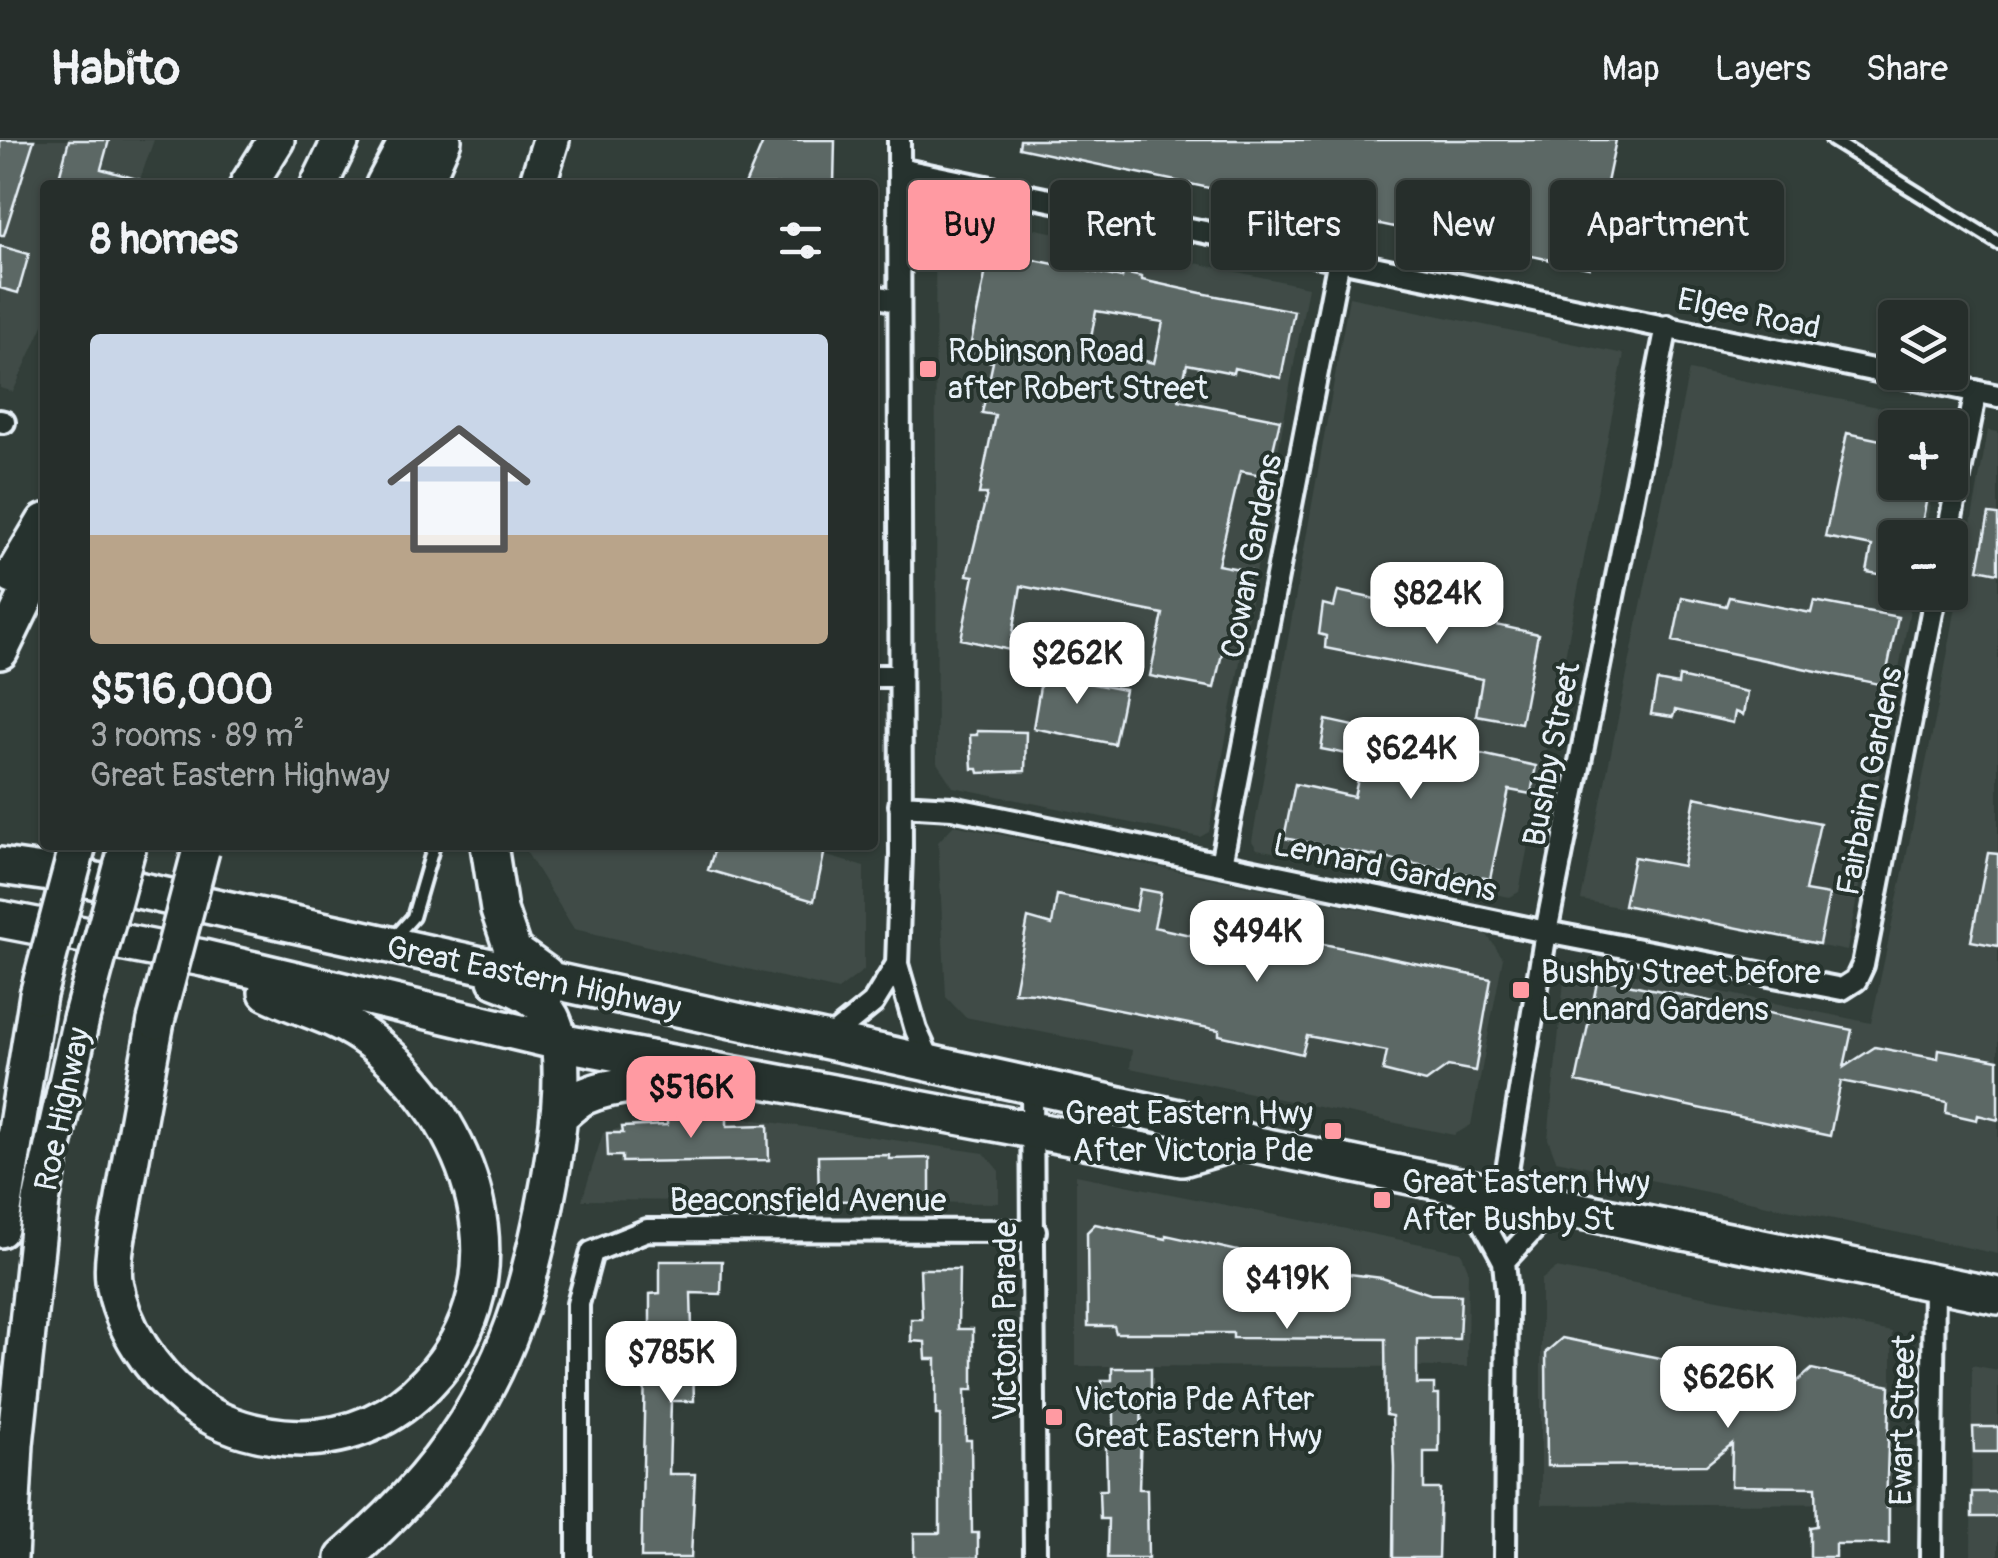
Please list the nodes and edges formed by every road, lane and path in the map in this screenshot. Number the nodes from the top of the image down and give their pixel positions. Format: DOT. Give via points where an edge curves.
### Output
graph roads {
  1 [pos="276,140"];
  2 [pos="341,140"];
  3 [pos="408,140"];
  4 [pos="443,140"];
  5 [pos="551,140"];
  6 [pos="899,140"];
  7 [pos="1832,140"];
  8 [pos="899,169"];
  9 [pos="251,180"];
  10 [pos="321,180"];
  11 [pos="387,180"];
  12 [pos="426,180"];
  13 [pos="539,180"];
  14 [pos="1211,233"];
  15 [pos="1998,243"];
  16 [pos="1376,267"];
  17 [pos="1337,270"];
  18 [pos="878,297"];
  19 [pos="899,302"];
  20 [pos="1666,326"];
  21 [pos="1976,391"];
  22 [pos="1998,396"];
  23 [pos="1951,520"];
  24 [pos="40,530"];
  25 [pos="40,568"];
  26 [pos="0,598"];
  27 [pos="1932,610"];
  28 [pos="0,652"];
  29 [pos="878,676"];
  30 [pos="898,676"];
  31 [pos="900,805"];
  32 [pos="77,850"];
  33 [pos="127,850"];
  34 [pos="201,850"];
  35 [pos="433,850"];
  36 [pos="490,850"];
  37 [pos="1221,864"];
  38 [pos="0,866"];
  39 [pos="0,920"];
  40 [pos="1546,932"];
  41 [pos="378,945"];
  42 [pos="204,958"];
  43 [pos="470,964"];
  44 [pos="897,964"];
  45 [pos="554,980"];
  46 [pos="1856,980"];
  47 [pos="828,1040"];
  48 [pos="559,1042"];
  49 [pos="931,1063"];
  50 [pos="1032,1085"];
  51 [pos="822,1092"];
  52 [pos="560,1116"];
  53 [pos="1031,1129"];
  54 [pos="1240,1141"];
  55 [pos="1453,1185"];
  56 [pos="1503,1195"];
  57 [pos="1573,1209"];
  58 [pos="0,1229"];
  59 [pos="1035,1231"];
  60 [pos="1504,1261"];
  61 [pos="1934,1283"];
  62 [pos="1998,1296"];
  63 [pos="10,1558"];
  64 [pos="344,1558"];
  65 [pos="578,1558"];
  66 [pos="1035,1558"];
  67 [pos="1505,1558"];
  68 [pos="1931,1558"];
  1 -- 9 [label="highway"];
  2 -- 10 [label="highway"];
  3 -- 11 [label="highway"];
  4 -- 12 [label="highway"];
  5 -- 13 [label="highway"];
  6 -- 8 [label="street"];
  7 -- 15 [label="lane"];
  8 -- 14 [label="street, Elgee Road"];
  8 -- 19 [label="street"];
  16 -- 20 [label="street, Elgee Road"];
  17 -- 37 [label="street, Cowan Gardens"];
  18 -- 19 [label="street"];
  19 -- 30 [label="street"];
  20 -- 21 [label="street, Elgee Road"];
  20 -- 40 [label="street, Bushby Street"];
  21 -- 22 [label="street, Elgee Road"];
  21 -- 23 [label="street"];
  24 -- 26 [label="highway"];
  25 -- 28 [label="highway"];
  27 -- 46 [label="street, Fairbairn Gardens"];
  29 -- 30 [label="street"];
  30 -- 31 [label="street"];
  31 -- 37 [label="street, Lennard Gardens" via="952,808"];
  31 -- 44 [label="street"];
  32 -- 58 [label="highway, Roe Highway, bridge" via="38,995"];
  33 -- 63 [label="highway, Roe Highway, bridge" via="41,1202"];
  34 -- 42 [label="highway, bridge" via="156,1020 122,1206 114,1276 119,1306 168,1385 194,1406 282,1438 360,1428 402,1407 450,1357 481,1262 474,1192 430,1098 367,1038"];
  35 -- 41 [label="lane" via="414,917 402,933"];
  36 -- 45 [label="highway" via="499,910 514,951"];
  37 -- 40 [label="street, Lennard Gardens"];
  38 -- 41 [label="highway, Great Eastern Highway" via="78,877"];
  39 -- 42 [label="highway, Great Eastern Highway"];
  40 -- 46 [label="street, Lennard Gardens" via="1826,988 1842,989"];
  40 -- 56 [label="street, Bushby Street"];
  41 -- 43 [label="highway, Great Eastern Highway"];
  42 -- 48 [label="highway, Great Eastern Highway"];
  43 -- 45 [label="highway, Great Eastern Highway"];
  43 -- 48 [label="highway" via="533,998 550,1015"];
  44 -- 47 [label="street" via="874,1003"];
  44 -- 49 [label="street"];
  45 -- 47 [label="highway, Great Eastern Highway"];
  47 -- 49 [label="highway, Great Eastern Highway"];
  48 -- 51 [label="highway, Great Eastern Highway"];
  48 -- 52 [label="highway"];
  49 -- 50 [label="highway, Great Eastern Highway"];
  50 -- 53 [label="street, Victoria Parade"];
  50 -- 54 [label="highway, Great Eastern Highway" via="1198,1122"];
  51 -- 52 [label="highway" via="656,1084 583,1097"];
  51 -- 53 [label="highway, Great Eastern Highway"];
  52 -- 64 [label="highway" via="528,1279 505,1349 442,1460"];
  53 -- 54 [label="highway, Great Eastern Highway" via="1182,1158"];
  53 -- 59 [label="street, Victoria Parade"];
  54 -- 55 [label="highway, Great Eastern Highway"];
  55 -- 56 [label="highway, Great Eastern Highway"];
  55 -- 60 [label="street"];
  56 -- 57 [label="highway, Great Eastern Highway"];
  57 -- 60 [label="street" via="1543,1219"];
  57 -- 61 [label="highway, Great Eastern Highway"];
  59 -- 65 [label="street, Beaconsfield Avenue" via="647,1230 592,1252 578,1304"];
  59 -- 66 [label="street, Victoria Parade"];
  60 -- 67 [label="street"];
  61 -- 62 [label="highway, Great Eastern Highway"];
  61 -- 68 [label="street, Ewart Street"];
}
